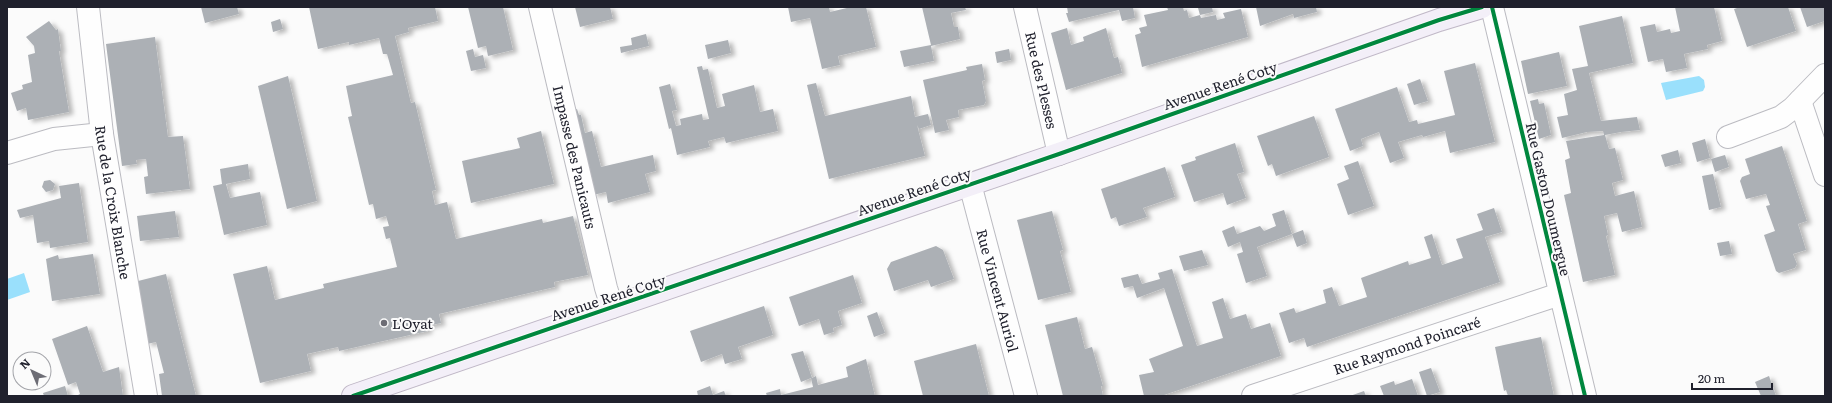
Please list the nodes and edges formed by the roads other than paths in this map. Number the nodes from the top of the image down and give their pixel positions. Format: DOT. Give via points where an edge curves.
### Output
graph roads {
  1 [pos="88,7"];
  2 [pos="540,7"];
  3 [pos="1025,7"];
  4 [pos="1482,7"];
  5 [pos="1492,7"];
  6 [pos="1437,14"];
  7 [pos="1825,76"];
  8 [pos="1800,101"];
  9 [pos="102,134"];
  10 [pos="1728,137"];
  11 [pos="7,153"];
  12 [pos="1059,154"];
  13 [pos="1825,175"];
  14 [pos="970,184"];
  15 [pos="1560,294"];
  16 [pos="612,306"];
  17 [pos="146,396"];
  18 [pos="353,396"];
  19 [pos="1026,396"];
  20 [pos="1253,396"];
  21 [pos="1584,396"];
  1 -- 9 [label="street, Rue de la Croix Blanche"];
  2 -- 16 [label="street, Impasse des Panicauts"];
  3 -- 12 [label="street, Rue des Plesses"];
  4 -- 6 [label="main road, Avenue René Coty"];
  5 -- 15 [label="street, Rue Gaston Doumergue"];
  6 -- 12 [label="main road, Avenue René Coty"];
  7 -- 8 [label="street"];
  8 -- 10 [label="street" via="1781,117"];
  8 -- 13 [label="street"];
  9 -- 11 [label="street" via="54,139"];
  9 -- 17 [label="street, Rue de la Croix Blanche"];
  12 -- 14 [label="main road, Avenue René Coty"];
  14 -- 16 [label="main road, Avenue René Coty"];
  14 -- 19 [label="street, Rue Vincent Auriol"];
  15 -- 20 [label="street, Rue Raymond Poincaré"];
  15 -- 21 [label="street, Rue Gaston Doumergue"];
  16 -- 18 [label="main road, Avenue René Coty"];
}
